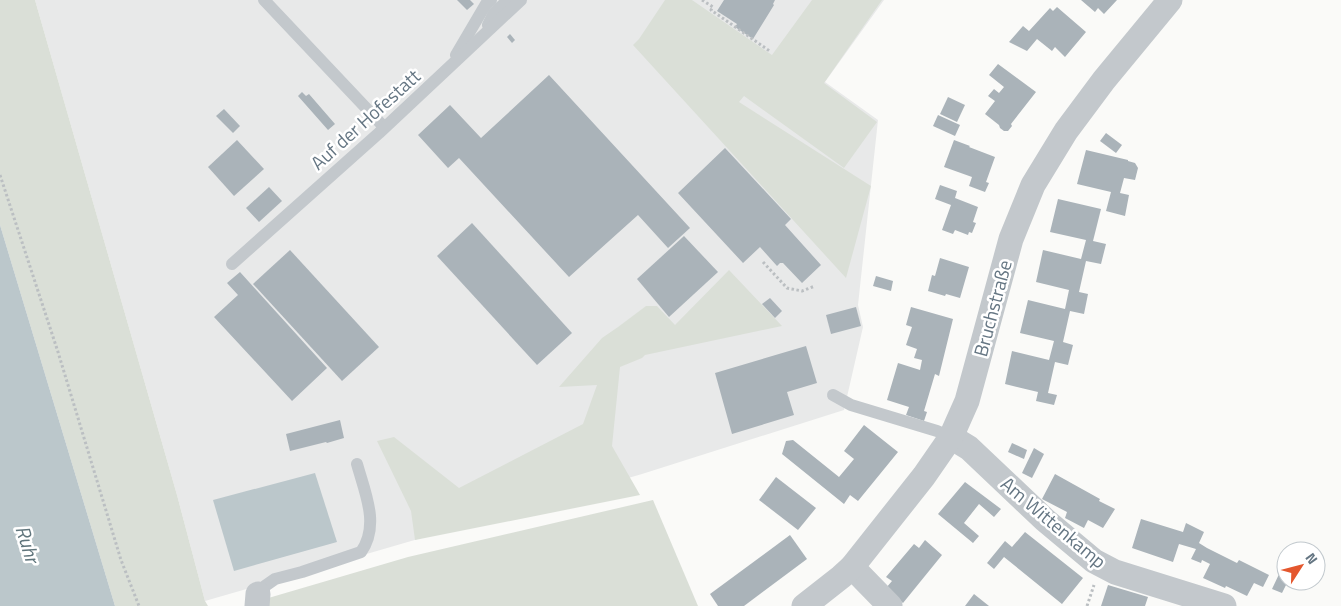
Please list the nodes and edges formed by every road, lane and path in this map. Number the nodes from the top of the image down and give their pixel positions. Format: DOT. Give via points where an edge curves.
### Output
graph roads {
  1 [pos="264,0"];
  2 [pos="508,0"];
  3 [pos="521,0"];
  4 [pos="702,0"];
  5 [pos="1170,0"];
  6 [pos="490,6"];
  7 [pos="481,37"];
  8 [pos="771,52"];
  9 [pos="448,69"];
  10 [pos="384,127"];
  11 [pos="0,175"];
  12 [pos="763,262"];
  13 [pos="232,264"];
  14 [pos="815,286"];
  15 [pos="833,395"];
  16 [pos="951,437"];
  17 [pos="357,464"];
  18 [pos="852,567"];
  19 [pos="257,600"];
  20 [pos="139,606"];
  21 [pos="804,606"];
  22 [pos="890,606"];
  23 [pos="1224,606"];
  1 -- 10 [label="lane"];
  2 -- 6 [label="lane"];
  3 -- 7 [label="lane, Auf der Hofestatt"];
  4 -- 8 [label="path" via="713,7 711,10"];
  5 -- 16 [label="street, Bruchstraße" via="1066,131 1033,185 1011,239 967,400"];
  6 -- 7 [label="lane"];
  6 -- 9 [label="lane"];
  7 -- 9 [label="lane, Auf der Hofestatt"];
  9 -- 10 [label="lane, Auf der Hofestatt"];
  10 -- 13 [label="lane, Auf der Hofestatt"];
  11 -- 20 [label="path" via="121,560"];
  12 -- 14 [label="path" via="788,288 802,291"];
  15 -- 16 [label="lane" via="851,405"];
  16 -- 18 [label="street, Bruchstraße"];
  16 -- 23 [label="street, Am Wittenkamp" via="969,448 1094,561 1115,572"];
  17 -- 19 [label="lane" via="371,513 366,544 361,552 275,579 265,586"];
  18 -- 21 [label="street, Bruchstraße"];
  18 -- 22 [label="street"];
}
